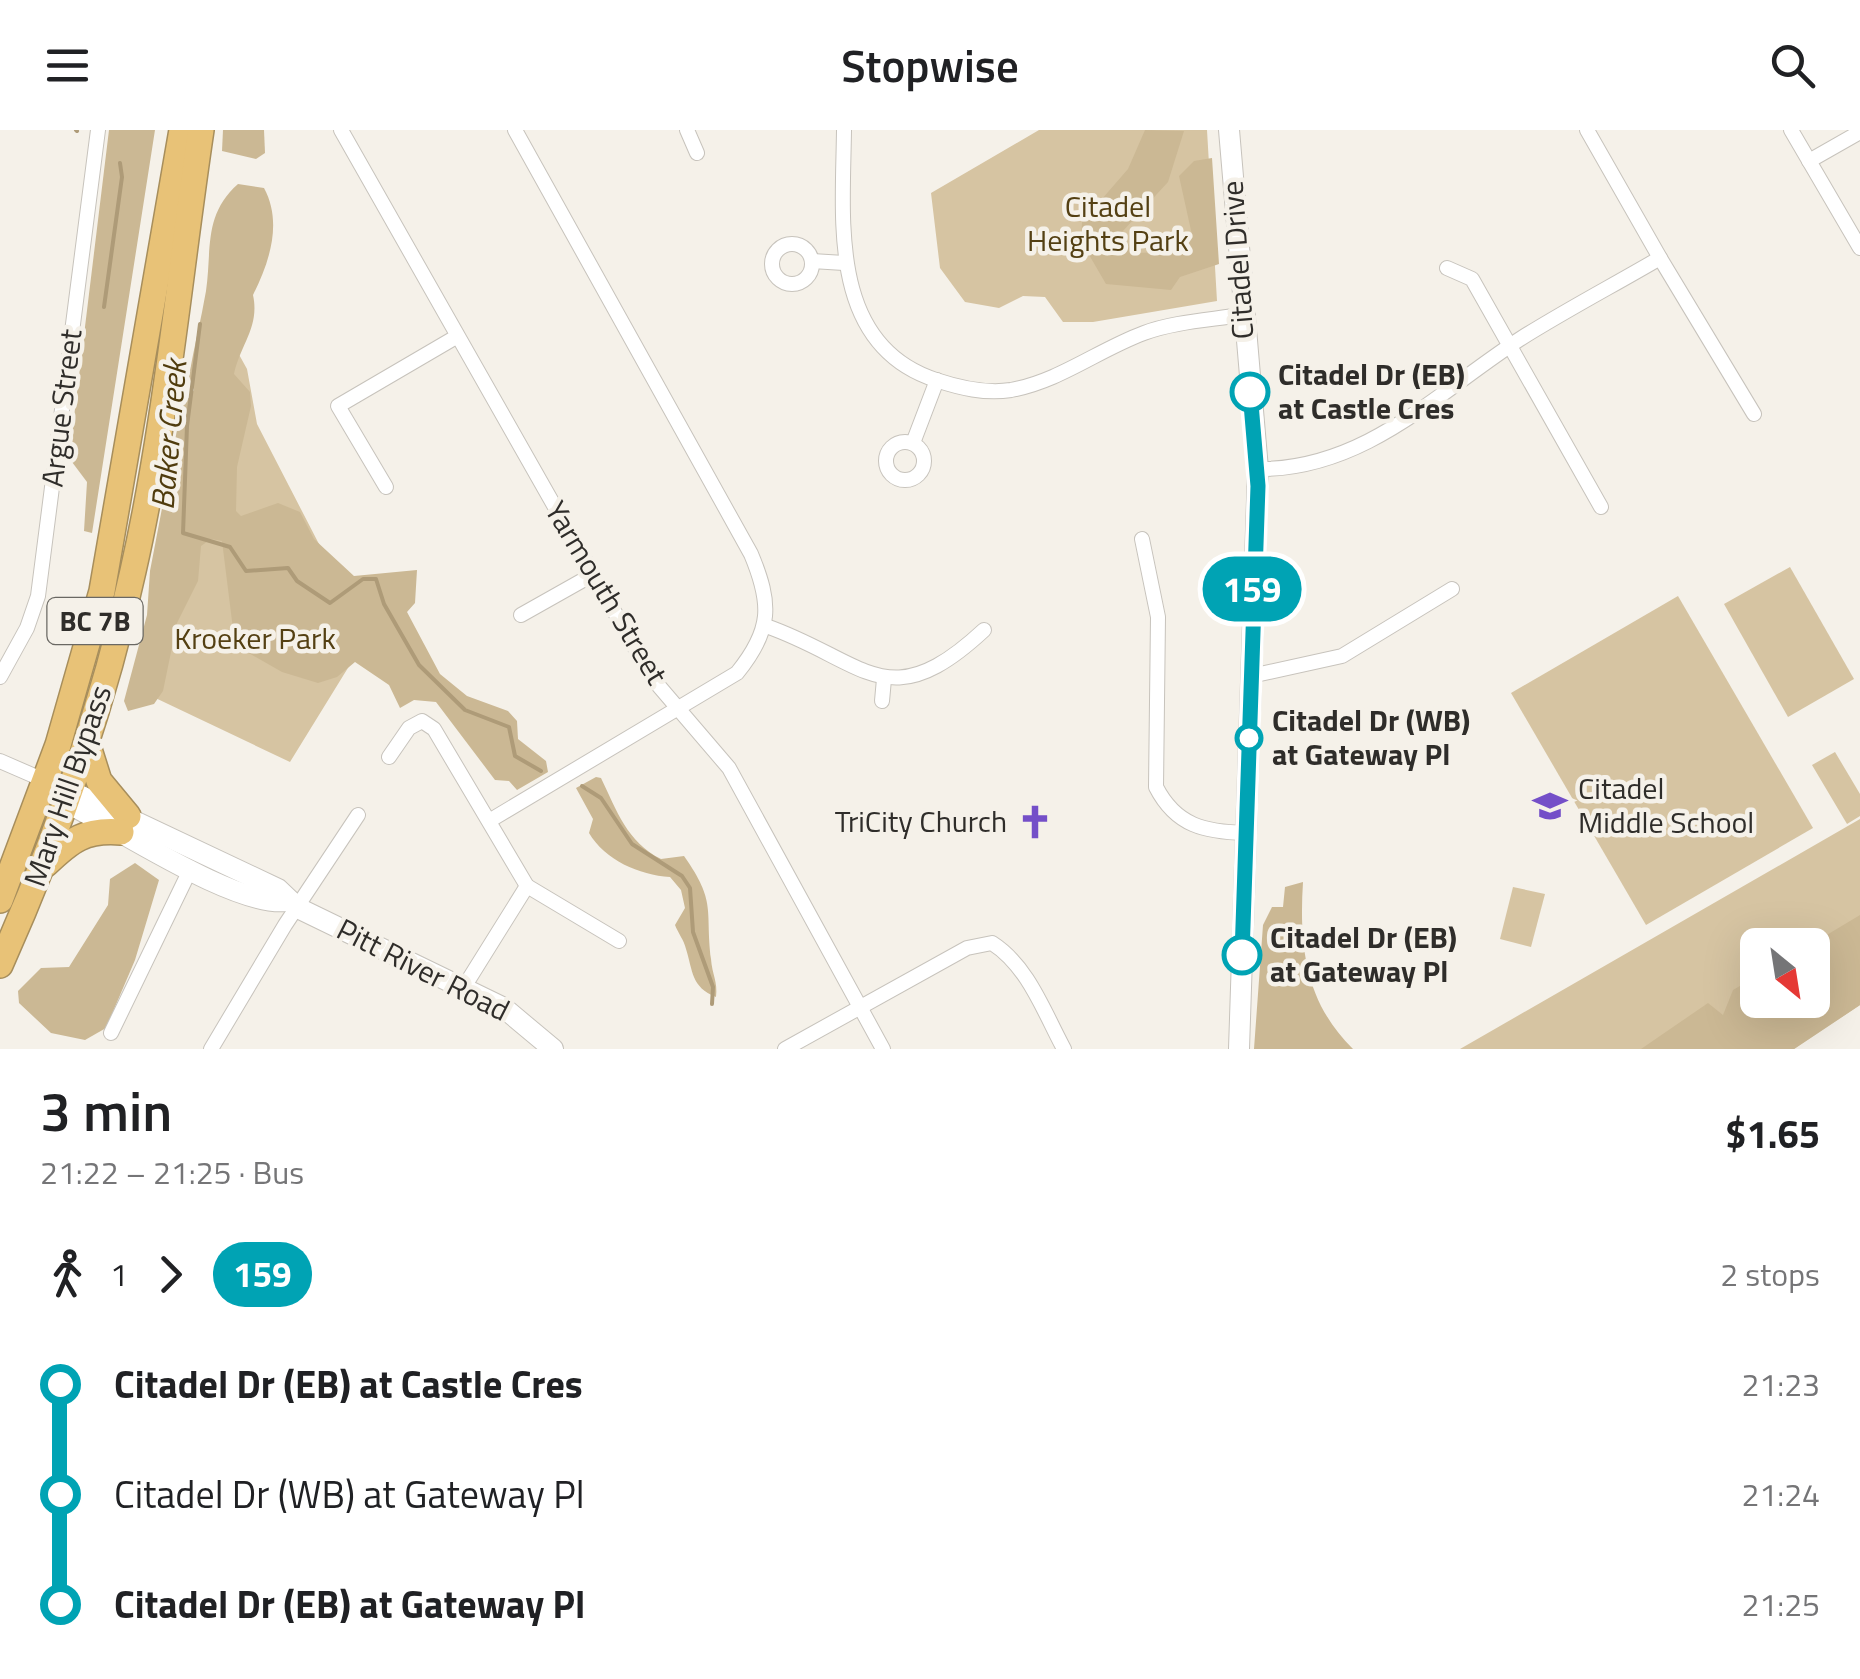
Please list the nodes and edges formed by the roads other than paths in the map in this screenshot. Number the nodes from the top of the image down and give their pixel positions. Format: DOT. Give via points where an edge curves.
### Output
graph roads {
  1 [pos="98,130"];
  2 [pos="182,130"];
  3 [pos="201,130"];
  4 [pos="341,130"];
  5 [pos="515,130"];
  6 [pos="688,130"];
  7 [pos="844,130"];
  8 [pos="1229,130"];
  9 [pos="1588,130"];
  10 [pos="1792,130"];
  11 [pos="1860,132"];
  12 [pos="697,153"];
  13 [pos="1808,161"];
  14 [pos="1860,248"];
  15 [pos="1660,258"];
  16 [pos="812,262"];
  17 [pos="844,263"];
  18 [pos="1448,268"];
  19 [pos="1241,314"];
  20 [pos="456,338"];
  21 [pos="1510,346"];
  22 [pos="937,380"];
  23 [pos="1754,414"];
  24 [pos="913,443"];
  25 [pos="1258,469"];
  26 [pos="386,487"];
  27 [pos="1601,506"];
  28 [pos="1142,539"];
  29 [pos="592,575"];
  30 [pos="1452,588"];
  31 [pos="521,616"];
  32 [pos="766,626"];
  33 [pos="984,630"];
  34 [pos="1251,676"];
  35 [pos="0,677"];
  36 [pos="884,678"];
  37 [pos="882,701"];
  38 [pos="680,706"];
  39 [pos="88,743"];
  40 [pos="389,756"];
  41 [pos="0,761"];
  42 [pos="46,781"];
  43 [pos="69,796"];
  44 [pos="358,815"];
  45 [pos="489,820"];
  46 [pos="124,824"];
  47 [pos="1246,833"];
  48 [pos="212,857"];
  49 [pos="42,868"];
  50 [pos="190,868"];
  51 [pos="527,886"];
  52 [pos="0,900"];
  53 [pos="292,904"];
  54 [pos="619,941"];
  55 [pos="0,965"];
  56 [pos="464,988"];
  57 [pos="858,1008"];
  58 [pos="111,1033"];
  59 [pos="211,1049"];
  60 [pos="552,1049"];
  61 [pos="784,1049"];
  62 [pos="883,1049"];
  63 [pos="1064,1049"];
  64 [pos="1238,1049"];
  1 -- 35 [label="street, Argue Street" via="38,596"];
  2 -- 42 [label="highway, Mary Hill Bypass / BC 7B" via="110,552"];
  3 -- 39 [label="highway, Mary Hill Bypass / BC 7B" via="144,517"];
  4 -- 20 [label="street, Yarmouth Street"];
  5 -- 32 [label="street" via="752,554 764,584"];
  6 -- 12 [label="street"];
  7 -- 17 [label="street"];
  8 -- 19 [label="street, Citadel Drive"];
  9 -- 15 [label="street"];
  10 -- 13 [label="street"];
  11 -- 13 [label="street"];
  13 -- 14 [label="street"];
  15 -- 21 [label="street"];
  15 -- 23 [label="street"];
  16 -- 17 [label="street"];
  17 -- 22 [label="street" via="860,316 885,348 913,373"];
  18 -- 21 [label="street" via="1472,279"];
  19 -- 22 [label="street" via="1146,332 1052,378 1008,390 963,389"];
  19 -- 25 [label="street, Citadel Drive"];
  20 -- 26 [label="street" via="338,406"];
  20 -- 29 [label="street, Yarmouth Street"];
  21 -- 25 [label="street" via="1360,448 1284,469"];
  21 -- 27 [label="street"];
  22 -- 24 [label="street"];
  25 -- 34 [label="street, Citadel Drive"];
  28 -- 47 [label="street" via="1158,617 1156,787 1170,811 1192,826"];
  29 -- 31 [label="street"];
  29 -- 38 [label="street, Yarmouth Street" via="652,678"];
  30 -- 34 [label="street" via="1342,656"];
  32 -- 36 [label="street"];
  32 -- 38 [label="street" via="737,673"];
  33 -- 36 [label="street" via="928,672"];
  34 -- 47 [label="street, Citadel Drive"];
  36 -- 37 [label="street"];
  38 -- 45 [label="street"];
  38 -- 57 [label="street, Yarmouth Street" via="729,768"];
  39 -- 43 [label="highway, Mary Hill Bypass / BC 7B"];
  39 -- 46 [label="highway"];
  40 -- 45 [label="street" via="409,728 422,722 434,729"];
  41 -- 42 [label="street, Pitt River Road"];
  42 -- 43 [label="street, Pitt River Road"];
  42 -- 52 [label="highway, Mary Hill Bypass / BC 7B"];
  43 -- 46 [label="street, Pitt River Road"];
  43 -- 49 [label="highway, Mary Hill Bypass / BC 7B"];
  44 -- 53 [label="street"];
  45 -- 51 [label="street"];
  46 -- 48 [label="street, Pitt River Road"];
  46 -- 49 [label="highway" via="82,834"];
  46 -- 50 [label="street, Pitt River Road"];
  47 -- 64 [label="street, Citadel Drive"];
  48 -- 50 [label="street"];
  48 -- 53 [label="street, Pitt River Road" via="278,889"];
  49 -- 55 [label="highway, Mary Hill Bypass / BC 7B"];
  50 -- 53 [label="street, Pitt River Road" via="268,903"];
  50 -- 58 [label="street"];
  51 -- 54 [label="street"];
  51 -- 56 [label="street"];
  53 -- 56 [label="street, Pitt River Road"];
  53 -- 59 [label="street"];
  56 -- 60 [label="street, Pitt River Road" via="516,1016"];
  57 -- 61 [label="street"];
  57 -- 62 [label="street, Yarmouth Street"];
  57 -- 63 [label="street" via="967,948 992,943 1023,972"];
}
